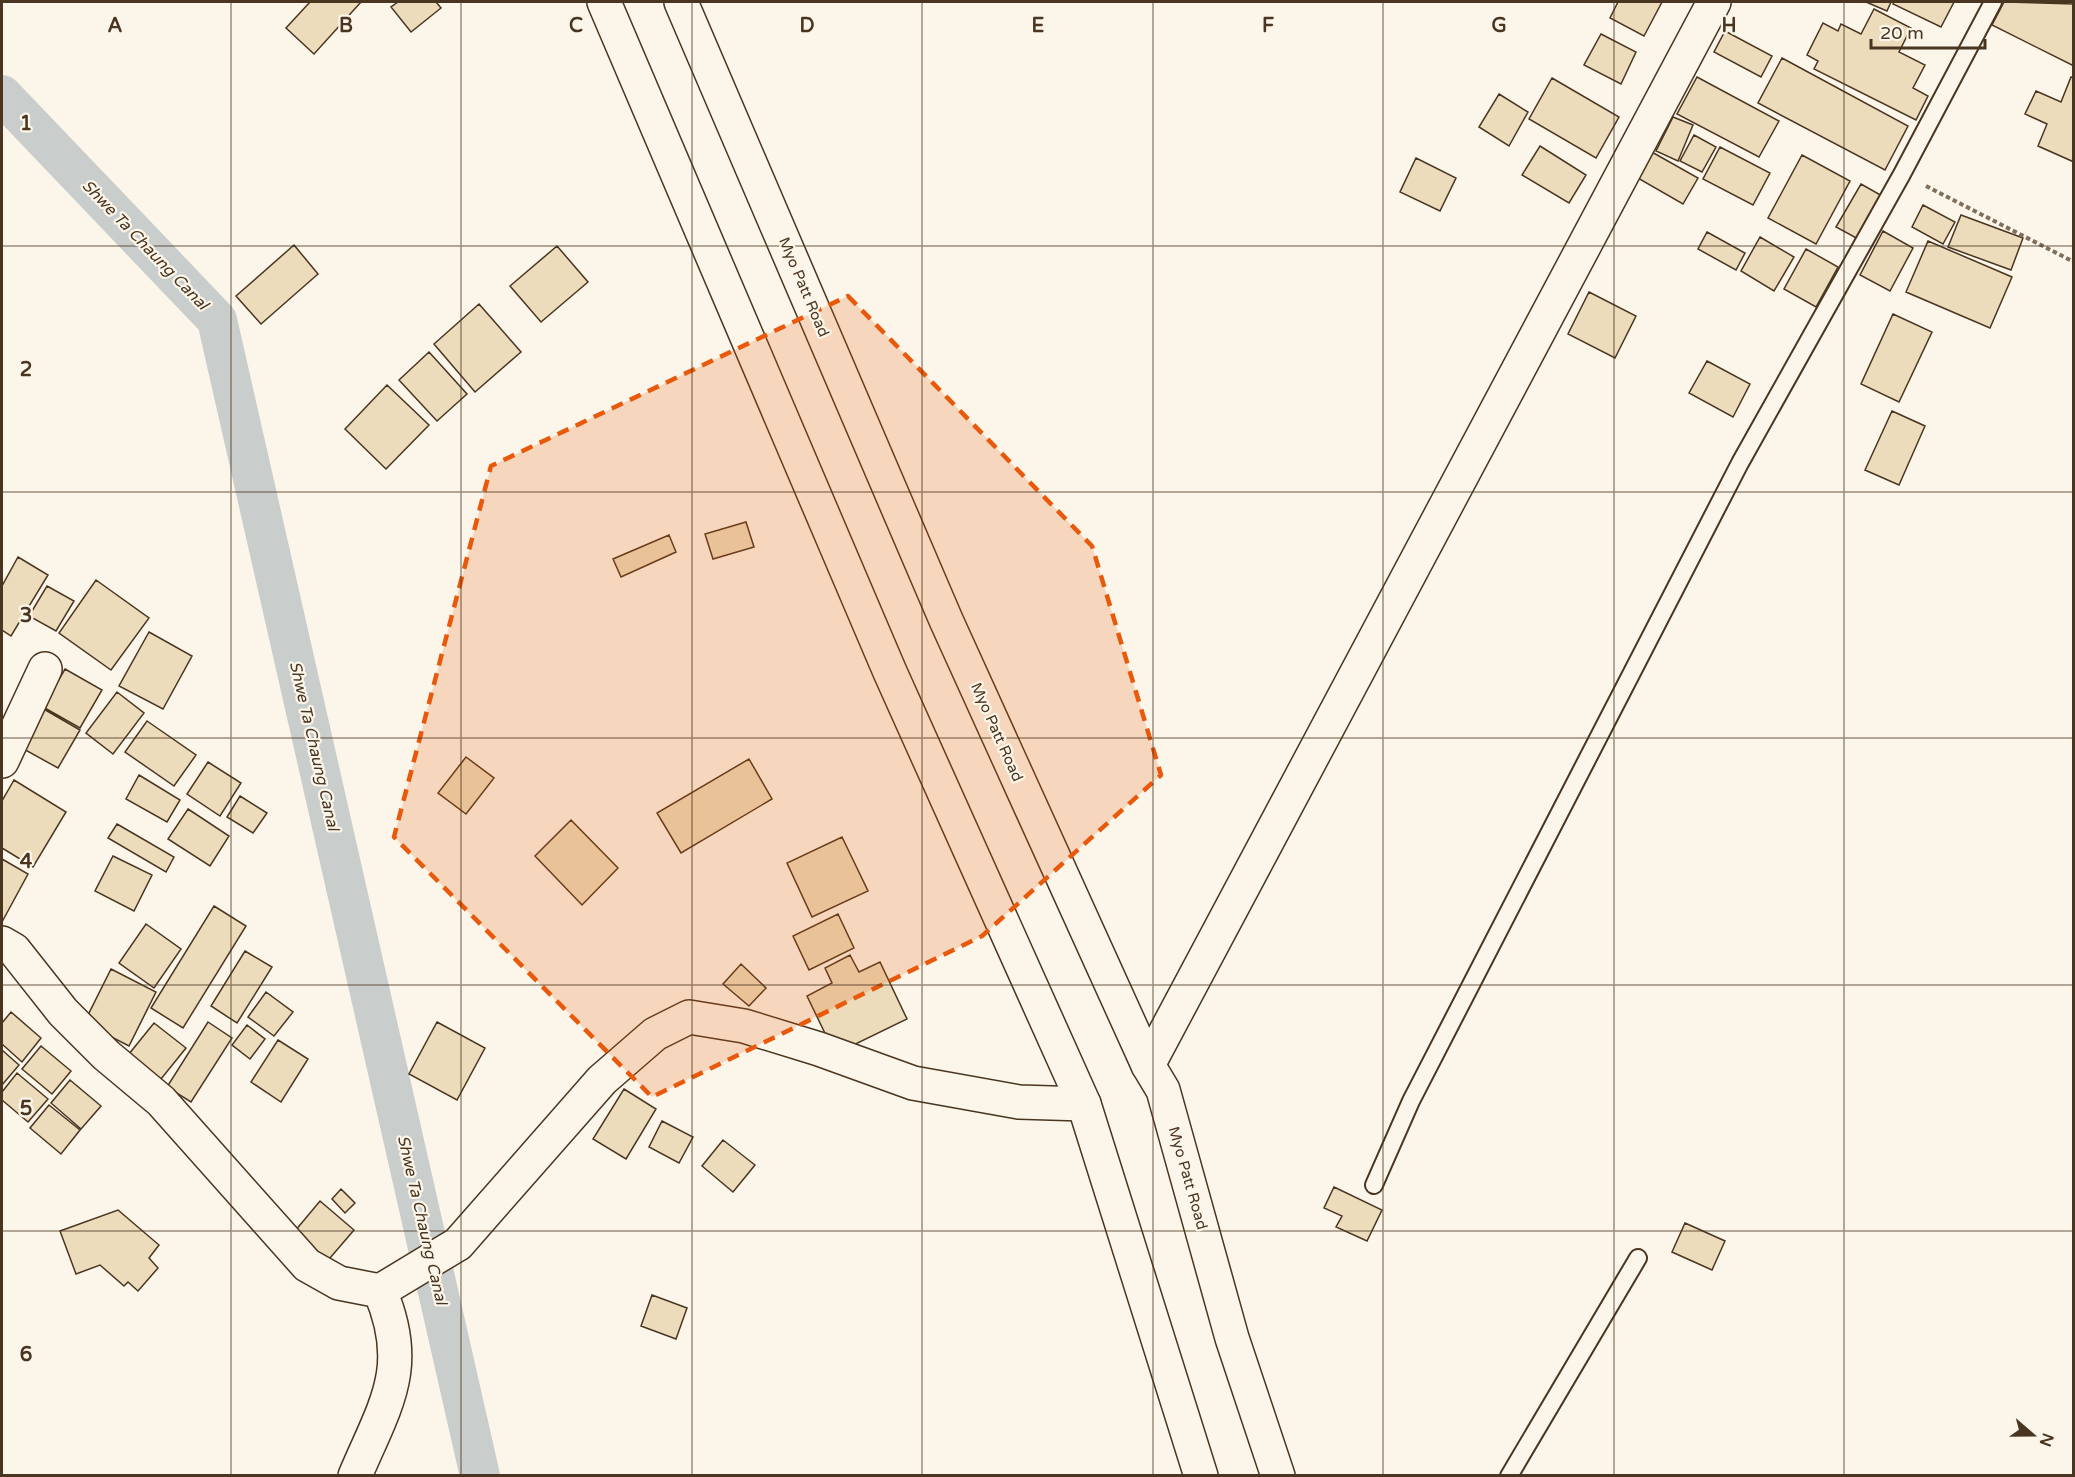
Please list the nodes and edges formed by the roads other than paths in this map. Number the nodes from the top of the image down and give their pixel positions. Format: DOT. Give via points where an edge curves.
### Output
graph roads {
  1 [pos="604,2"];
  2 [pos="681,2"];
  3 [pos="1714,2"];
  4 [pos="1993,2"];
  5 [pos="45,669"];
  6 [pos="2,761"];
  7 [pos="2,943"];
  8 [pos="1148,1065"];
  9 [pos="1084,1104"];
  10 [pos="1374,1185"];
  11 [pos="1638,1258"];
  12 [pos="380,1291"];
  13 [pos="355,1476"];
  14 [pos="1201,1476"];
  15 [pos="1278,1476"];
  16 [pos="1509,1476"];
  1 -- 9 [label="main road" via="890,672"];
  2 -- 8 [label="main road, Myo Patt Road" via="946,620"];
  3 -- 8 [label="main road"];
  4 -- 10 [label="lane" via="1740,463 1411,1101"];
  5 -- 6 [label="main road"];
  7 -- 12 [label="main road" via="14,950 77,1027 161,1101 307,1265 339,1283"];
  8 -- 15 [label="main road, Myo Patt Road" via="1163,1090 1232,1338"];
  9 -- 12 [label="main road" via="1019,1102 912,1083 755,1029 688,1017 655,1034 602,1080 458,1244"];
  9 -- 14 [label="main road"];
  11 -- 16 [label="lane"];
  12 -- 13 [label="main road" via="391,1317 397,1348 392,1387"];
}
